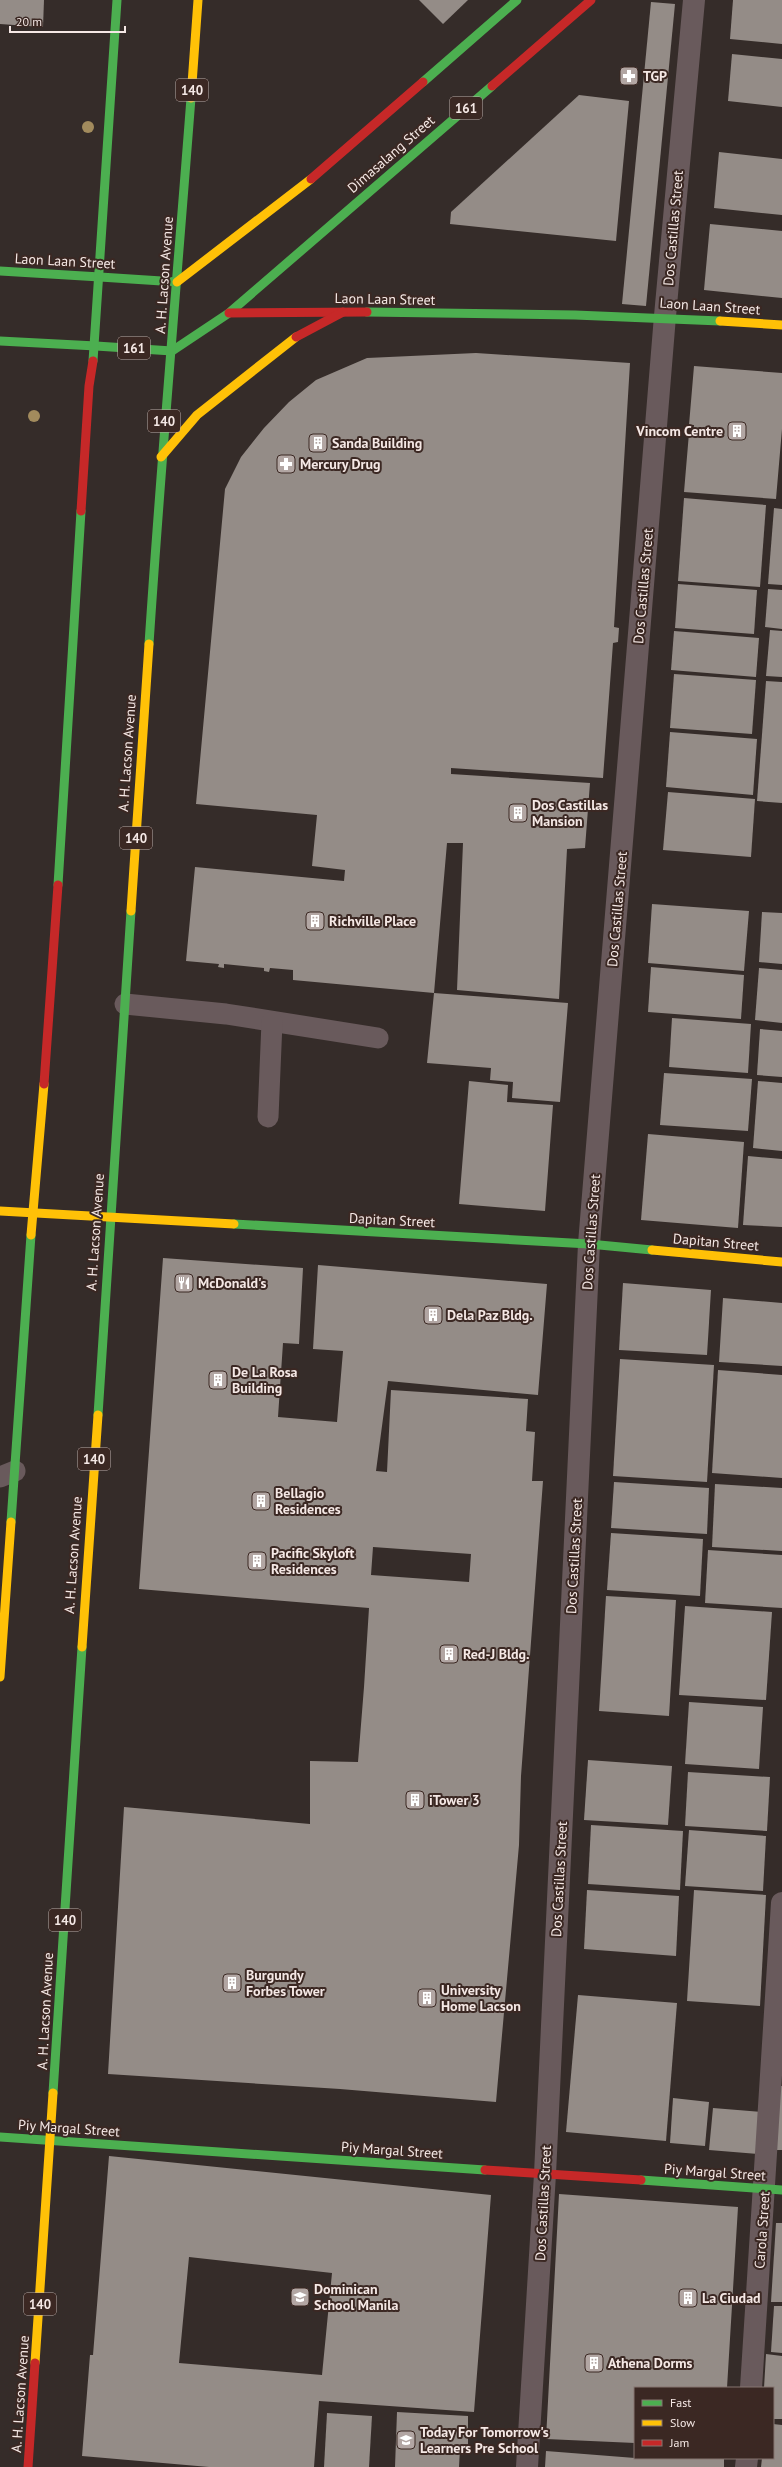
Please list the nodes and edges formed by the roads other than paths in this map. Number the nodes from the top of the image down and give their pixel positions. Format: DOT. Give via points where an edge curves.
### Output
graph roads {
  1 [pos="117,0"];
  2 [pos="198,0"];
  3 [pos="517,0"];
  4 [pos="591,0"];
  5 [pos="694,0"];
  6 [pos="0,271"];
  7 [pos="100,277"];
  8 [pos="177,282"];
  9 [pos="342,312"];
  10 [pos="229,313"];
  11 [pos="665,316"];
  12 [pos="782,325"];
  13 [pos="0,341"];
  14 [pos="96,346"];
  15 [pos="172,351"];
  16 [pos="161,457"];
  17 [pos="125,1004"];
  18 [pos="272,1022"];
  19 [pos="378,1038"];
  20 [pos="268,1117"];
  21 [pos="0,1211"];
  22 [pos="32,1213"];
  23 [pos="110,1218"];
  24 [pos="590,1244"];
  25 [pos="782,1262"];
  26 [pos="8,1474"];
  27 [pos="2,1615"];
  28 [pos="0,1677"];
  29 [pos="782,1903"];
  30 [pos="0,2137"];
  31 [pos="51,2140"];
  32 [pos="545,2174"];
  33 [pos="774,2190"];
  34 [pos="751,2387"];
  35 [pos="28,2467"];
  36 [pos="527,2467"];
  1 -- 7 [label="main road"];
  2 -- 8 [label="main road, A. H. Lacson Avenue / 140"];
  3 -- 8 [label="main road" via="299,190"];
  4 -- 10 [label="main road, Dimasalang Street / 161"];
  5 -- 11 [label="street, Dos Castillas Street"];
  6 -- 7 [label="main road, Laon Laan Street"];
  7 -- 8 [label="main road, Laon Laan Street"];
  7 -- 14 [label="main road"];
  8 -- 15 [label="main road, A. H. Lacson Avenue / 140"];
  9 -- 10 [label="main road, Laon Laan Street"];
  9 -- 11 [label="main road, Laon Laan Street"];
  9 -- 16 [label="main road" via="295,337 197,415"];
  10 -- 15 [label="main road, 161"];
  11 -- 12 [label="main road, Laon Laan Street"];
  11 -- 24 [label="street, Dos Castillas Street"];
  13 -- 14 [label="main road"];
  14 -- 15 [label="main road, 161"];
  14 -- 22 [label="main road" via="89,386 52,983"];
  15 -- 16 [label="main road, A. H. Lacson Avenue / 140"];
  16 -- 17 [label="main road, A. H. Lacson Avenue / 140"];
  17 -- 18 [label="lane"];
  17 -- 23 [label="main road, A. H. Lacson Avenue / 140"];
  18 -- 19 [label="lane"];
  18 -- 20 [label="lane"];
  21 -- 22 [label="main road, Dapitan Street"];
  22 -- 23 [label="main road, Dapitan Street"];
  22 -- 26 [label="main road"];
  23 -- 24 [label="main road, Dapitan Street"];
  23 -- 31 [label="main road, A. H. Lacson Avenue / 140"];
  24 -- 25 [label="main road, Dapitan Street"];
  24 -- 32 [label="street, Dos Castillas Street"];
  26 -- 27 [label="main road"];
  27 -- 28 [label="main road"];
  29 -- 33 [label="street, Carola Street"];
  30 -- 31 [label="main road, Piy Margal Street"];
  31 -- 32 [label="main road, Piy Margal Street"];
  31 -- 35 [label="main road, A. H. Lacson Avenue / 140"];
  32 -- 33 [label="main road, Piy Margal Street"];
  32 -- 36 [label="street, Dos Castillas Street"];
  33 -- 34 [label="street, Carola Street"];
}
